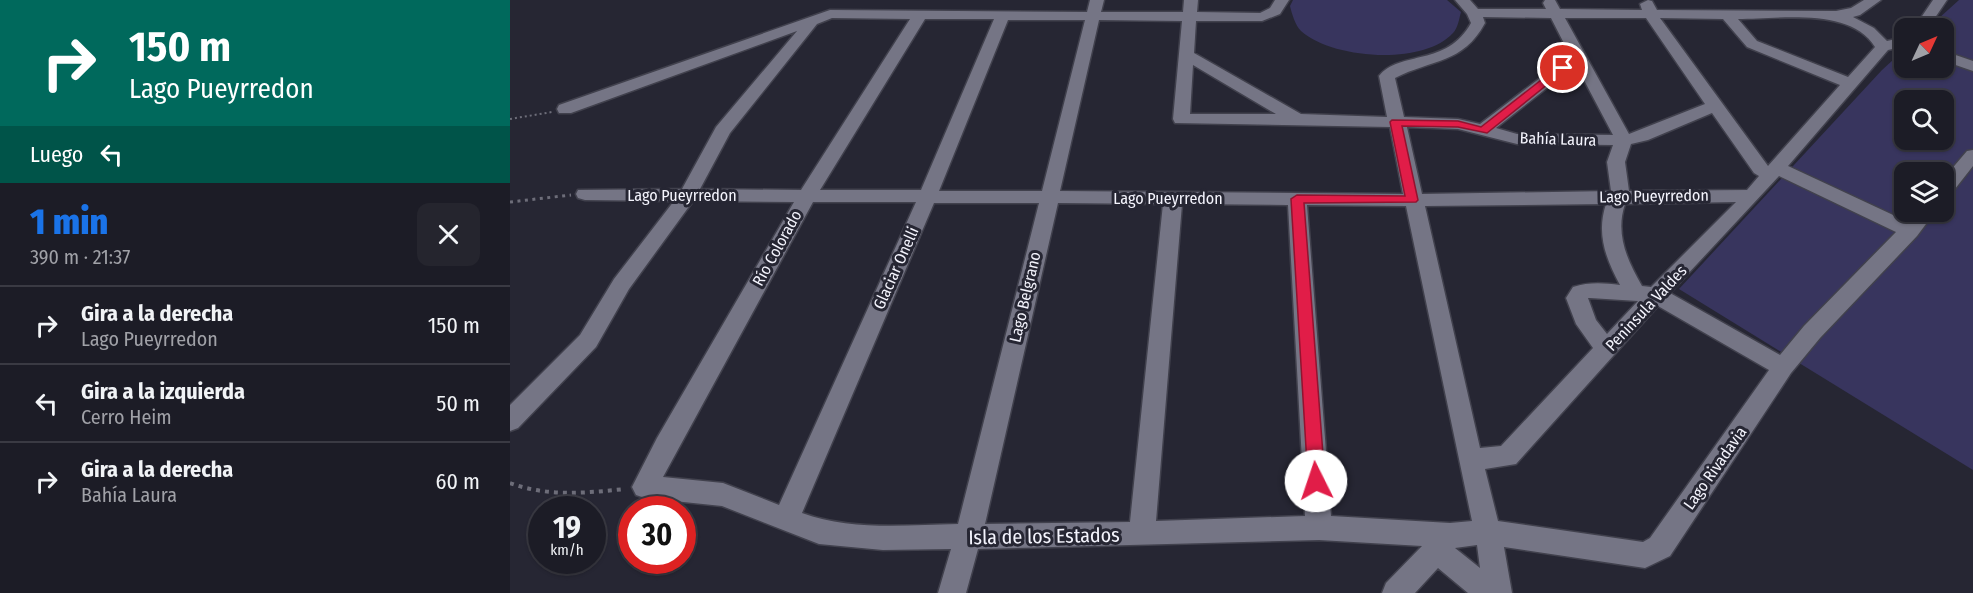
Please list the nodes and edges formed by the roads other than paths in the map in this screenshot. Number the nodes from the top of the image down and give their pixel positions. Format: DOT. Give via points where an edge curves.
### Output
graph roads {
  1 [pos="1191,0"];
  2 [pos="1282,0"];
  3 [pos="1462,0"];
  4 [pos="1821,0"];
  5 [pos="1874,0"];
  6 [pos="1941,0"];
  7 [pos="1552,7"];
  8 [pos="1648,7"];
  9 [pos="1095,8"];
  10 [pos="1474,13"];
  11 [pos="920,15"];
  12 [pos="1003,15"];
  13 [pos="1836,15"];
  14 [pos="1188,16"];
  15 [pos="1728,16"];
  16 [pos="1928,18"];
  17 [pos="811,21"];
  18 [pos="1894,44"];
  19 [pos="1882,47"];
  20 [pos="1187,55"];
  21 [pos="1578,56"];
  22 [pos="1954,60"];
  23 [pos="1973,66"];
  24 [pos="1851,84"];
  25 [pos="1714,106"];
  26 [pos="565,109"];
  27 [pos="1297,119"];
  28 [pos="1396,122"];
  29 [pos="1483,130"];
  30 [pos="1624,140"];
  31 [pos="1973,155"];
  32 [pos="1773,171"];
  33 [pos="1954,178"];
  34 [pos="585,194"];
  35 [pos="807,195"];
  36 [pos="687,196"];
  37 [pos="928,196"];
  38 [pos="1752,196"];
  39 [pos="1049,197"];
  40 [pos="1618,197"];
  41 [pos="1173,198"];
  42 [pos="1297,199"];
  43 [pos="1412,200"];
  44 [pos="1918,222"];
  45 [pos="1910,231"];
  46 [pos="1646,294"];
  47 [pos="1606,350"];
  48 [pos="1783,367"];
  49 [pos="510,421"];
  50 [pos="1470,460"];
  51 [pos="645,487"];
  52 [pos="786,519"];
  53 [pos="1319,528"];
  54 [pos="1488,532"];
  55 [pos="1142,534"];
  56 [pos="968,537"];
  57 [pos="1444,543"];
  58 [pos="952,593"];
  59 [pos="1396,593"];
  60 [pos="1488,593"];
  61 [pos="1498,593"];
  1 -- 14 [label="street"];
  2 -- 14 [label="street" via="1275,11 1262,17"];
  3 -- 10 [label="street"];
  4 -- 13 [label="street"];
  5 -- 13 [label="street" via="1856,12"];
  6 -- 16 [label="street"];
  7 -- 8 [label="street"];
  7 -- 10 [label="street"];
  7 -- 21 [label="street"];
  8 -- 15 [label="street"];
  8 -- 25 [label="street"];
  9 -- 12 [label="street"];
  9 -- 14 [label="street"];
  9 -- 39 [label="street, Lago Belgrano"];
  10 -- 28 [label="street" via="1478,23 1467,42 1387,76"];
  11 -- 12 [label="street"];
  11 -- 17 [label="street" via="830,14"];
  11 -- 35 [label="street, Río Colorado"];
  12 -- 37 [label="street, Glaciar Onelli"];
  13 -- 15 [label="street"];
  13 -- 19 [label="street" via="1858,24"];
  14 -- 20 [label="street"];
  15 -- 24 [label="street" via="1752,44"];
  17 -- 26 [label="street"];
  17 -- 36 [label="street" via="722,131"];
  18 -- 19 [label="street"];
  19 -- 24 [label="street, Peninsula Valdes"];
  20 -- 27 [label="street"];
  20 -- 27 [label="street, Bahía Laura" via="1181,119"];
  21 -- 29 [label="street"];
  21 -- 30 [label="street"];
  22 -- 23 [label="street"];
  24 -- 32 [label="street, Peninsula Valdes"];
  25 -- 30 [label="street, Bahía Laura"];
  25 -- 32 [label="street" via="1760,169"];
  27 -- 28 [label="street, Bahía Laura"];
  28 -- 29 [label="street, Bahía Laura" via="1458,124"];
  28 -- 43 [label="street"];
  29 -- 30 [label="street, Bahía Laura" via="1517,139"];
  30 -- 40 [label="street" via="1616,162"];
  31 -- 33 [label="street"];
  32 -- 38 [label="street, Peninsula Valdes"];
  32 -- 45 [label="street"];
  34 -- 36 [label="street, Lago Pueyrredon"];
  35 -- 36 [label="street, Lago Pueyrredon"];
  35 -- 37 [label="street, Lago Pueyrredon"];
  35 -- 51 [label="street, Río Colorado"];
  36 -- 49 [label="street" via="621,284 588,341"];
  37 -- 39 [label="street, Lago Pueyrredon"];
  37 -- 52 [label="street, Glaciar Onelli"];
  38 -- 40 [label="street, Lago Pueyrredon"];
  38 -- 46 [label="street, Peninsula Valdes"];
  39 -- 41 [label="street, Lago Pueyrredon"];
  39 -- 56 [label="street, Lago Belgrano"];
  40 -- 43 [label="street, Lago Pueyrredon"];
  40 -- 46 [label="street" via="1611,235 1616,259"];
  41 -- 42 [label="street, Lago Pueyrredon"];
  41 -- 55 [label="street"];
  42 -- 43 [label="street, Lago Pueyrredon"];
  42 -- 53 [label="street"];
  43 -- 50 [label="street"];
  44 -- 45 [label="street, Lago Rivadavia"];
  45 -- 48 [label="street, Lago Rivadavia"];
  46 -- 47 [label="street, Peninsula Valdes"];
  46 -- 47 [label="street" via="1580,292 1577,298 1587,324"];
  46 -- 48 [label="street"];
  47 -- 50 [label="street, Peninsula Valdes" via="1507,456"];
  48 -- 54 [label="street, Lago Rivadavia" via="1660,547 1645,555"];
  50 -- 54 [label="street"];
  51 -- 52 [label="street, Isla de los Estados" via="723,495"];
  52 -- 56 [label="street, Isla de los Estados" via="819,532 883,538"];
  53 -- 55 [label="street, Isla de los Estados"];
  53 -- 57 [label="street, Isla de los Estados"];
  54 -- 57 [label="street"];
  54 -- 61 [label="street"];
  55 -- 56 [label="street, Isla de los Estados"];
  56 -- 58 [label="street, Lago Belgrano"];
  57 -- 59 [label="street"];
  57 -- 60 [label="street"];
}
